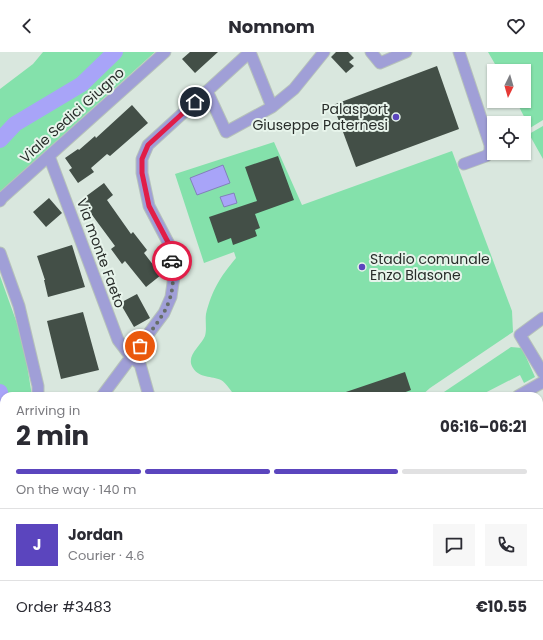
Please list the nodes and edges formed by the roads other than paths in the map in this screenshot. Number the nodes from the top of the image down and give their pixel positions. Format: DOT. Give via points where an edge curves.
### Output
graph roads {
  1 [pos="165,52"];
  2 [pos="250,52"];
  3 [pos="324,52"];
  4 [pos="371,52"];
  5 [pos="406,52"];
  6 [pos="459,52"];
  7 [pos="206,91"];
  8 [pos="272,107"];
  9 [pos="49,156"];
  10 [pos="464,164"];
  11 [pos="0,201"];
  12 [pos="0,253"];
  13 [pos="543,318"];
  14 [pos="131,357"];
  15 [pos="543,373"];
  16 [pos="543,382"];
  17 [pos="38,392"];
  18 [pos="105,392"];
  19 [pos="148,392"];
  20 [pos="525,392"];
  1 -- 9 [label="street, Viale Sedici Giugno"];
  2 -- 7 [label="street"];
  2 -- 8 [label="street"];
  3 -- 8 [label="street" via="294,89"];
  4 -- 5 [label="street" via="380,63"];
  6 -- 10 [label="street" via="490,145 490,152 486,156"];
  7 -- 8 [label="street" via="226,132"];
  7 -- 14 [label="street" via="148,145 142,159 142,173 149,206 170,246 174,276 171,297 164,313"];
  9 -- 11 [label="street, Viale Sedici Giugno"];
  9 -- 14 [label="street, Via monte Faeto" via="118,340"];
  12 -- 17 [label="street" via="19,306"];
  13 -- 15 [label="street" via="520,335"];
  14 -- 18 [label="street"];
  14 -- 19 [label="street, Via monte Faeto" via="140,364"];
  16 -- 20 [label="street"];
}
